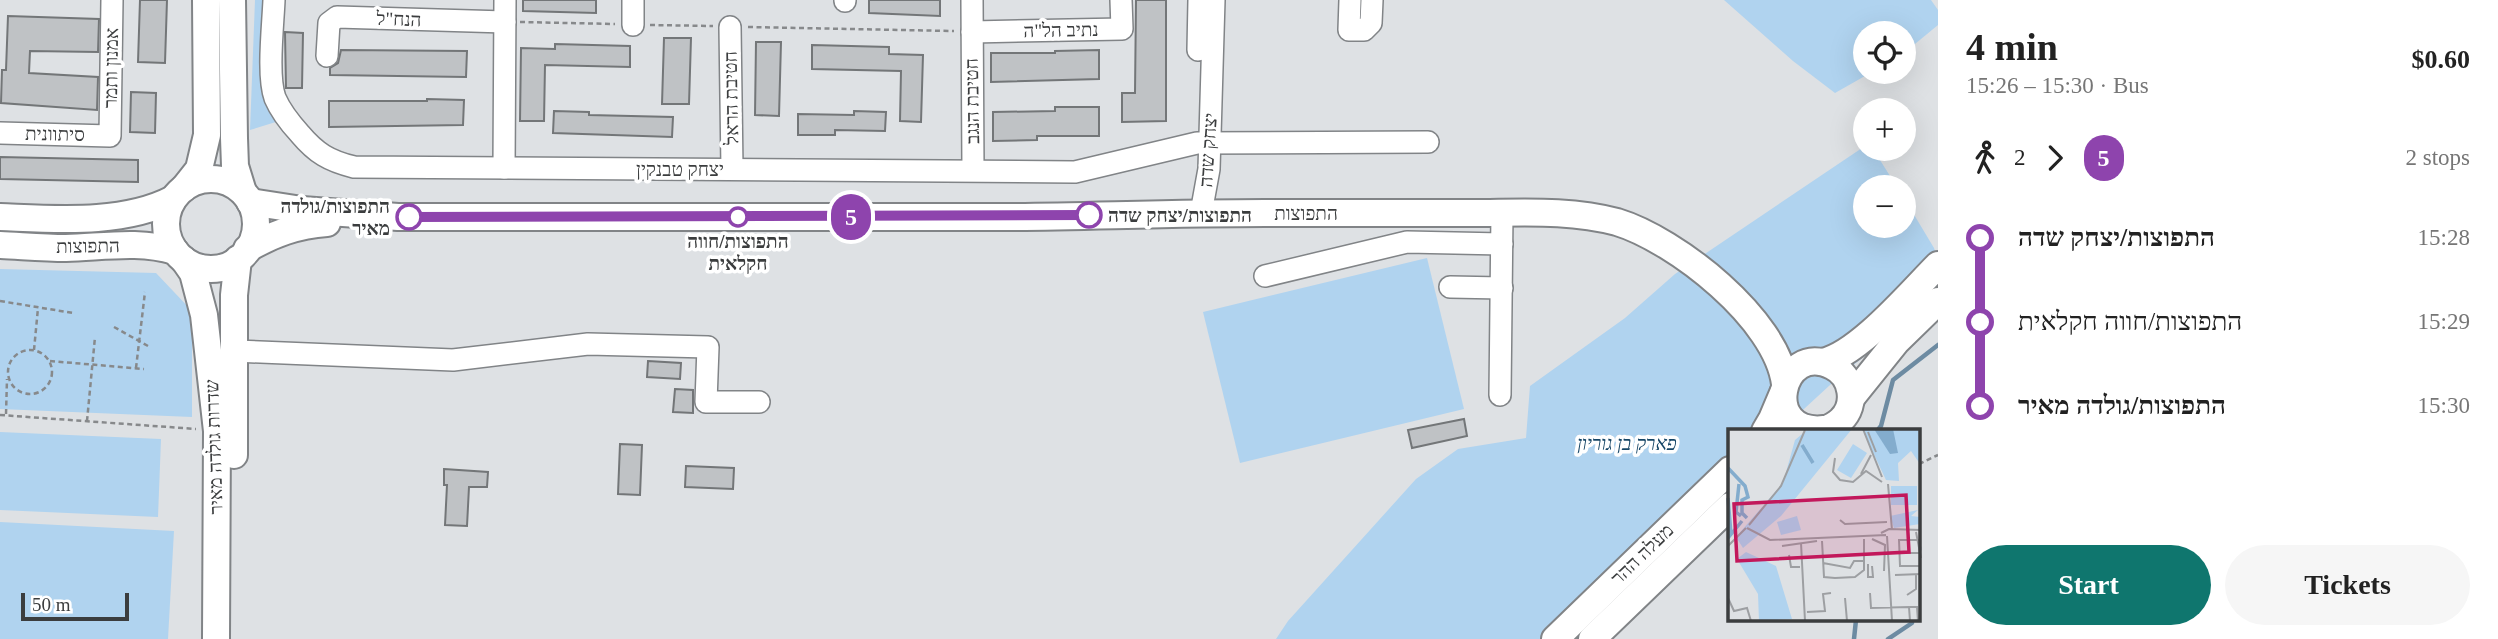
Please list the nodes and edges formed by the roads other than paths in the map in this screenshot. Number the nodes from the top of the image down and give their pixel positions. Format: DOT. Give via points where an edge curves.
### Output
graph roads {
  1 [pos="112,0"];
  2 [pos="206,0"];
  3 [pos="232,0"];
  4 [pos="274,0"];
  5 [pos="505,0"];
  6 [pos="633,0"];
  7 [pos="972,0"];
  8 [pos="1121,0"];
  9 [pos="1199,0"];
  10 [pos="1214,0"];
  11 [pos="1350,0"];
  12 [pos="1372,0"];
  13 [pos="505,22"];
  14 [pos="633,25"];
  15 [pos="730,27"];
  16 [pos="972,32"];
  17 [pos="327,56"];
  18 [pos="0,133"];
  19 [pos="110,136"];
  20 [pos="1428,142"];
  21 [pos="1203,143"];
  22 [pos="504,168"];
  23 [pos="732,169"];
  24 [pos="973,170"];
  25 [pos="179,193"];
  26 [pos="246,197"];
  27 [pos="1201,213"];
  28 [pos="1502,213"];
  29 [pos="0,217"];
  30 [pos="398,217"];
  31 [pos="1502,244"];
  32 [pos="0,246"];
  33 [pos="243,254"];
  34 [pos="180,256"];
  35 [pos="1938,265"];
  36 [pos="1265,276"];
  37 [pos="1450,286"];
  38 [pos="1502,288"];
  39 [pos="1938,301"];
  40 [pos="1756,325"];
  41 [pos="235,351"];
  42 [pos="1817,362"];
  43 [pos="1784,388"];
  44 [pos="1500,395"];
  45 [pos="1851,398"];
  46 [pos="759,402"];
  47 [pos="1766,429"];
  48 [pos="1812,429"];
  49 [pos="1825,429"];
  50 [pos="1728,472"];
  51 [pos="1728,508"];
  52 [pos="216,639"];
  53 [pos="233,639"];
  54 [pos="1555,639"];
  55 [pos="1592,639"];
  1 -- 19 [label="street, אמנון ותמר"];
  2 -- 25 [label="main road" via="207,135 199,169"];
  3 -- 26 [label="main road" via="234,138 236,166"];
  4 -- 22 [label="street, יצחק טבנקין" via="275,96 286,118 330,162 354,167"];
  5 -- 13 [label="street"];
  6 -- 14 [label="street"];
  7 -- 16 [label="street, חטיבת הנגב"];
  8 -- 16 [label="street, נתיב הל\"ה" via="1122,29"];
  9 -- 21 [label="street, יצחק שדה"];
  10 -- 21 [label="street, יצחק שדה"];
  11 -- 12 [label="street" via="1349,30 1364,30 1371,23"];
  13 -- 17 [label="street, הנח\"ל" via="337,17 329,23"];
  13 -- 22 [label="street"];
  15 -- 23 [label="street, חטיבת הראל"];
  16 -- 24 [label="street, חטיבת הנגב"];
  18 -- 19 [label="street, סיתוונית"];
  20 -- 21 [label="street, יצחק טבנקין"];
  21 -- 24 [label="street, יצחק טבנקין" via="1075,172"];
  21 -- 27 [label="street, יצחק שדה" via="1197,181"];
  22 -- 23 [label="street, יצחק טבנקין"];
  23 -- 24 [label="street, יצחק טבנקין"];
  25 -- 26 [label="main road" via="208,179 233,185"];
  25 -- 29 [label="main road, התפוצות" via="141,210 95,218"];
  25 -- 34 [label="main road" via="167,211 166,225 168,239"];
  26 -- 30 [label="main road, התפוצות" via="302,210"];
  26 -- 33 [label="main road" via="256,226"];
  27 -- 28 [label="main road, התפוצות"];
  27 -- 30 [label="main road, התפוצות"];
  28 -- 31 [label="street"];
  28 -- 40 [label="main road, התפוצות" via="1593,217 1642,232 1704,271"];
  30 -- 33 [label="main road, התפוצות" via="294,228"];
  31 -- 36 [label="street" via="1406,242"];
  31 -- 38 [label="street"];
  32 -- 34 [label="main road, התפוצות" via="156,245"];
  33 -- 34 [label="main road" via="226,266 211,268"];
  33 -- 41 [label="main road, שדרות גולדה מאיר" via="234,295"];
  34 -- 52 [label="main road, שדרות גולדה מאיר" via="193,273 204,315 217,430"];
  35 -- 42 [label="main road" via="1858,344 1836,358"];
  37 -- 38 [label="street"];
  38 -- 44 [label="street"];
  39 -- 45 [label="main road" via="1881,359"];
  40 -- 42 [label="main road, התפוצות" via="1782,345"];
  40 -- 43 [label="main road, התפוצות" via="1782,367"];
  41 -- 46 [label="street" via="453,360 588,344 708,347 706,402"];
  41 -- 53 [label="main road, שדרות גולדה מאיר"];
  42 -- 43 [label="main road" via="1796,369"];
  42 -- 45 [label="main road" via="1841,372"];
  43 -- 47 [label="main road"];
  43 -- 48 [label="main road" via="1786,411 1798,425"];
  45 -- 49 [label="main road" via="1843,418"];
  50 -- 54 [label="main road, מעלה ההר"];
  51 -- 55 [label="main road, מעלה ההר"];
}
